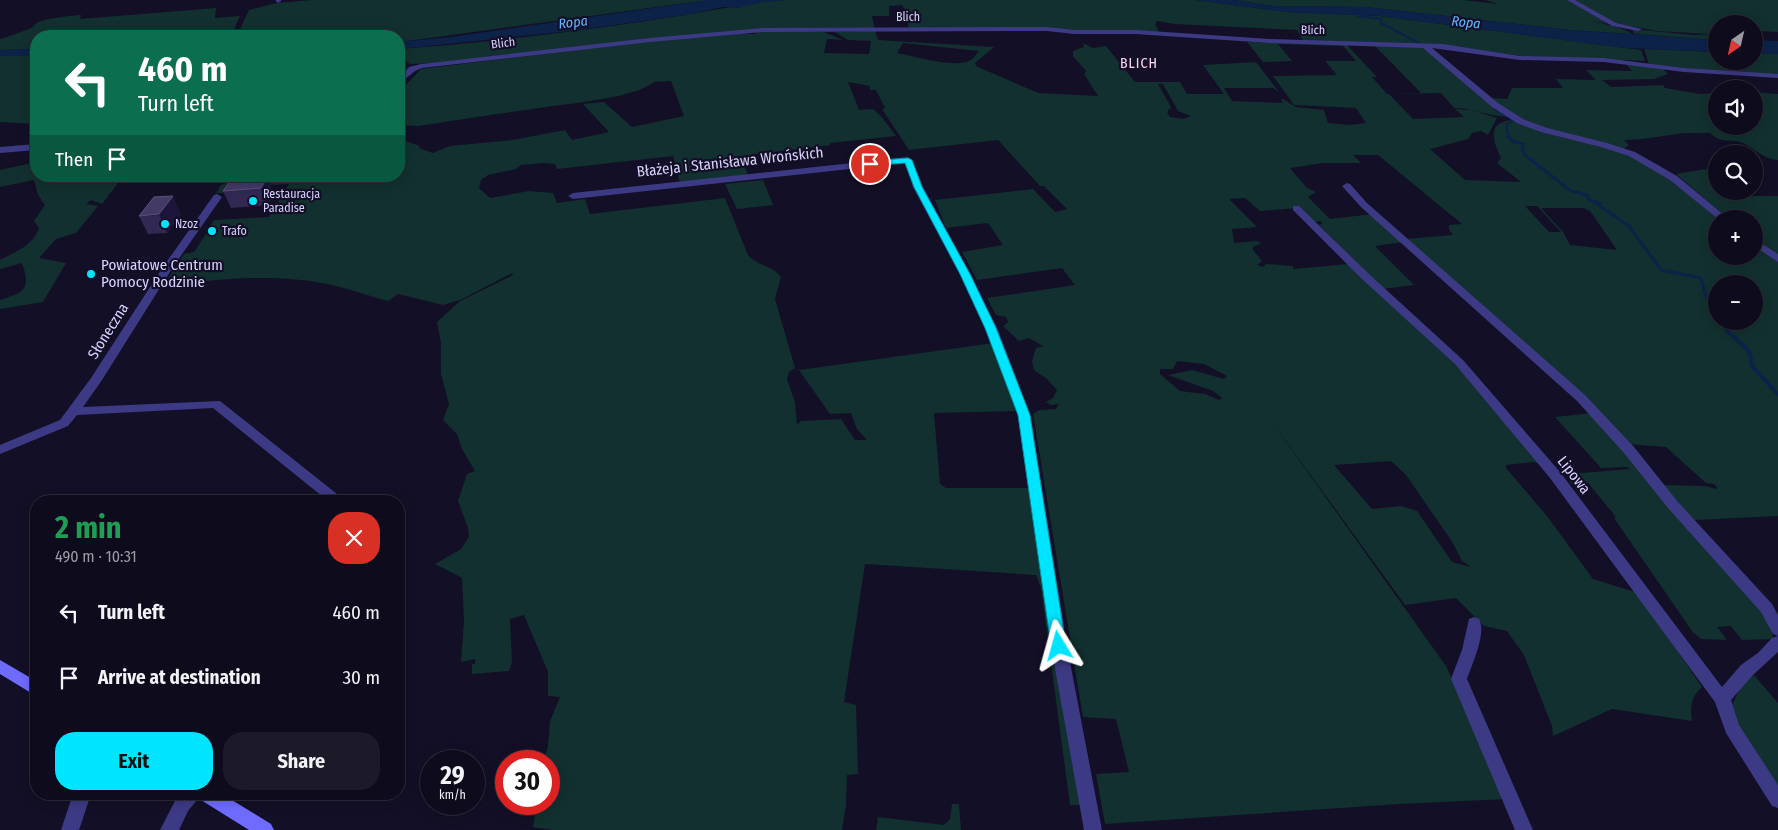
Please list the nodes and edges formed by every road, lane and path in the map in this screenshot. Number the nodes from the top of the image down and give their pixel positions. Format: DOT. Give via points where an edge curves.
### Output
graph roads {
  1 [pos="1570,0"];
  2 [pos="1638,29"];
  3 [pos="1424,45"];
  4 [pos="405,76"];
  5 [pos="1778,76"];
  6 [pos="30,148"];
  7 [pos="0,150"];
  8 [pos="1347,186"];
  9 [pos="573,196"];
  10 [pos="217,197"];
  11 [pos="1296,208"];
  12 [pos="1713,210"];
  13 [pos="1763,248"];
  14 [pos="1778,259"];
  15 [pos="73,411"];
  16 [pos="0,450"];
  17 [pos="330,495"];
  18 [pos="1773,605"];
  19 [pos="1474,623"];
  20 [pos="1778,630"];
  21 [pos="1778,642"];
  22 [pos="0,666"];
  23 [pos="30,685"];
  24 [pos="1722,699"];
  25 [pos="80,800"];
  26 [pos="188,800"];
  27 [pos="217,800"];
  28 [pos="1778,800"];
  29 [pos="70,830"];
  30 [pos="169,830"];
  31 [pos="265,830"];
  32 [pos="1093,830"];
  33 [pos="1524,830"];
  1 -- 2 [label="street" via="1614,24"];
  3 -- 4 [label="street, Blich" via="1278,42 1141,32 1034,29 762,30 421,66"];
  3 -- 5 [label="street, Blich" via="1520,58 1604,60 1684,70"];
  3 -- 12 [label="street" via="1513,117 1540,130 1615,148 1642,159 1668,172"];
  6 -- 7 [label="street"];
  8 -- 18 [label="street" via="1364,205 1580,398 1629,450 1678,511"];
  9 -- 32 [label="street, Błażeja i Stanisława Wrońskich" via="908,160 918,187 990,328 1024,415 1059,646"];
  10 -- 15 [label="street, Słoneczna"];
  11 -- 24 [label="street, Lipowa" via="1459,362 1555,475"];
  13 -- 14 [label="street"];
  15 -- 16 [label="street, Słoneczna" via="64,423"];
  15 -- 17 [label="street" via="216,404"];
  18 -- 20 [label="street"];
  19 -- 33 [label="street" via="1470,650 1459,679"];
  21 -- 24 [label="street"];
  22 -- 23 [label="street"];
  24 -- 28 [label="street, Lipowa" via="1732,728"];
  25 -- 29 [label="street"];
  26 -- 30 [label="street"];
  27 -- 31 [label="street"];
}
